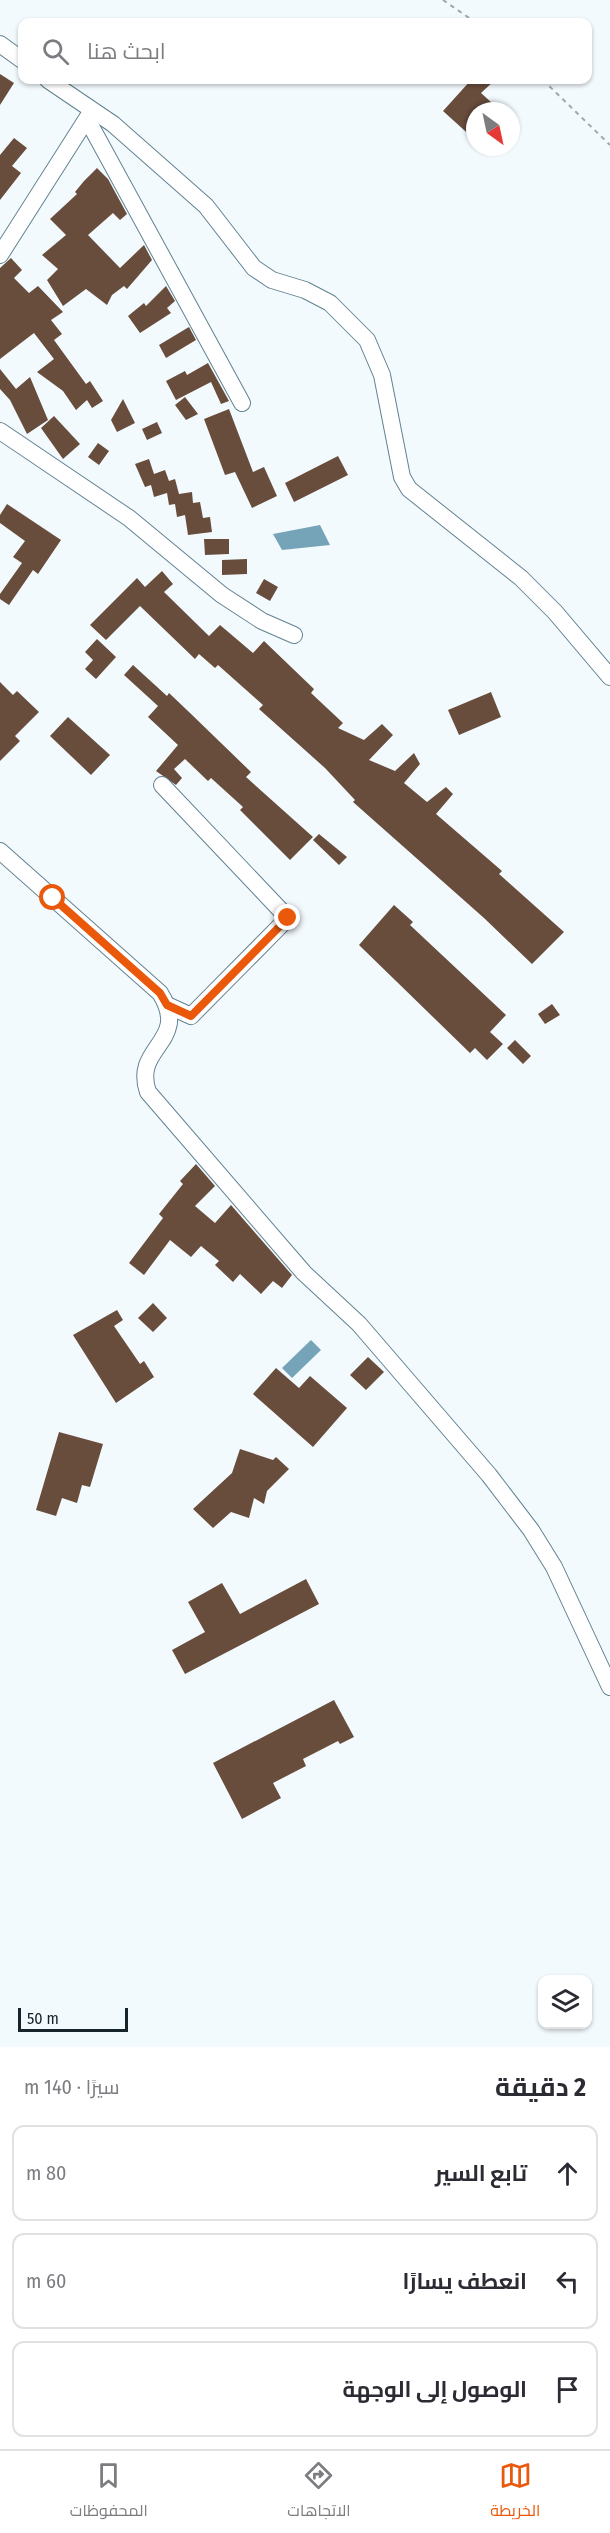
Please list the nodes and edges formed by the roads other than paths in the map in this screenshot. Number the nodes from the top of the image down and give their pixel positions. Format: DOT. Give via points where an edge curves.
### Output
graph roads {
  1 [pos="0,44"];
  2 [pos="18,57"];
  3 [pos="53,84"];
  4 [pos="89,115"];
  5 [pos="0,255"];
  6 [pos="242,403"];
  7 [pos="0,431"];
  8 [pos="294,635"];
  9 [pos="610,677"];
  10 [pos="162,785"];
  11 [pos="0,851"];
  12 [pos="167,1005"];
  13 [pos="610,1687"];
  1 -- 2 [label="street"];
  3 -- 4 [label="street"];
  4 -- 5 [label="street"];
  4 -- 6 [label="street"];
  4 -- 9 [label="street" via="124,133 206,206 254,268 272,280 318,296 341,312 367,340 378,364 402,477 409,489 521,578"];
  7 -- 8 [label="street" via="129,518 222,595 262,621"];
  10 -- 12 [label="street" via="288,918 191,1016"];
  11 -- 12 [label="street" via="160,993"];
  12 -- 13 [label="street" via="171,1021 145,1068 143,1079 148,1092 304,1273 359,1324 489,1475 554,1567"];
}
